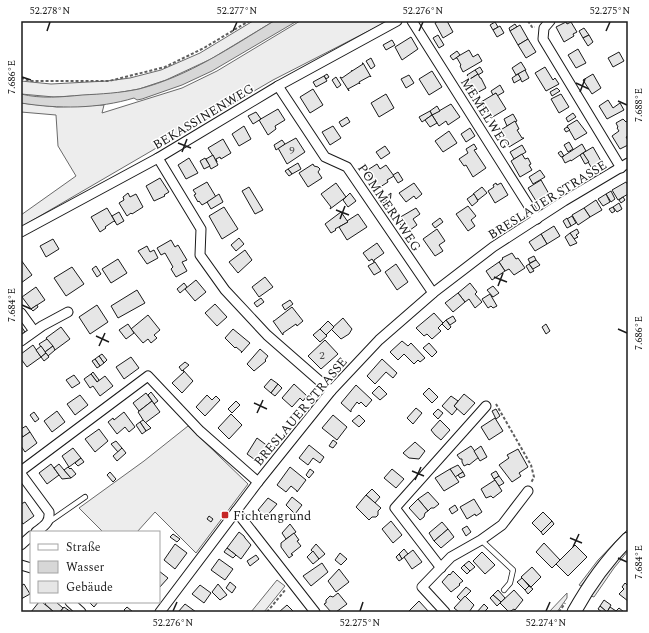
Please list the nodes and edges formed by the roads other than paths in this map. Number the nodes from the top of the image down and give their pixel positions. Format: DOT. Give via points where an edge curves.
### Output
graph roads {
  1 [pos="397,21"];
  2 [pos="412,21"];
  3 [pos="550,21"];
  4 [pos="278,86"];
  5 [pos="158,158"];
  6 [pos="624,165"];
  7 [pos="537,219"];
  8 [pos="21,232"];
  9 [pos="433,293"];
  10 [pos="68,312"];
  11 [pos="21,313"];
  12 [pos="34,331"];
  13 [pos="21,341"];
  14 [pos="331,391"];
  15 [pos="486,406"];
  16 [pos="21,473"];
  17 [pos="258,482"];
  18 [pos="528,491"];
  19 [pos="85,497"];
  20 [pos="236,511"];
  21 [pos="47,523"];
  22 [pos="37,531"];
  23 [pos="30,537"];
  24 [pos="628,539"];
  25 [pos="481,540"];
  26 [pos="21,545"];
  27 [pos="441,568"];
  28 [pos="504,590"];
  29 [pos="71,603"];
  30 [pos="81,612"];
  31 [pos="160,612"];
  32 [pos="315,612"];
  33 [pos="445,612"];
  34 [pos="574,612"];
  1 -- 4 [label="street, BEKASSINENWEG"];
  2 -- 7 [label="street, MEMELWEG"];
  3 -- 6 [label="street" via="544,28 543,39"];
  4 -- 5 [label="street, BEKASSINENWEG"];
  4 -- 9 [label="street, POMMERNWEG" via="325,157 347,166"];
  5 -- 8 [label="street, BEKASSINENWEG"];
  5 -- 14 [label="street" via="201,229 200,255 225,290 266,335"];
  6 -- 7 [label="street, BRESLAUER STRASSE"];
  7 -- 9 [label="street, BRESLAUER STRASSE" via="493,247"];
  9 -- 14 [label="street, BRESLAUER STRASSE" via="379,340"];
  10 -- 12 [label="street"];
  11 -- 12 [label="street"];
  12 -- 13 [label="street"];
  14 -- 17 [label="street, BRESLAUER STRASSE"];
  15 -- 27 [label="street" via="394,508"];
  16 -- 17 [label="street" via="148,376 200,431"];
  16 -- 21 [label="street" via="49,512"];
  17 -- 20 [label="street, BRESLAUER STRASSE"];
  18 -- 25 [label="street" via="502,525"];
  19 -- 21 [label="lane"];
  20 -- 31 [label="street, BRESLAUER STRASSE"];
  20 -- 32 [label="street"];
  21 -- 22 [label="street"];
  23 -- 26 [label="street"];
  24 -- 34 [label="main road" via="593,579"];
  25 -- 27 [label="street" via="451,557"];
  25 -- 28 [label="lane" via="513,570 510,583"];
  27 -- 33 [label="street" via="422,587"];
  29 -- 30 [label="street"];
}
